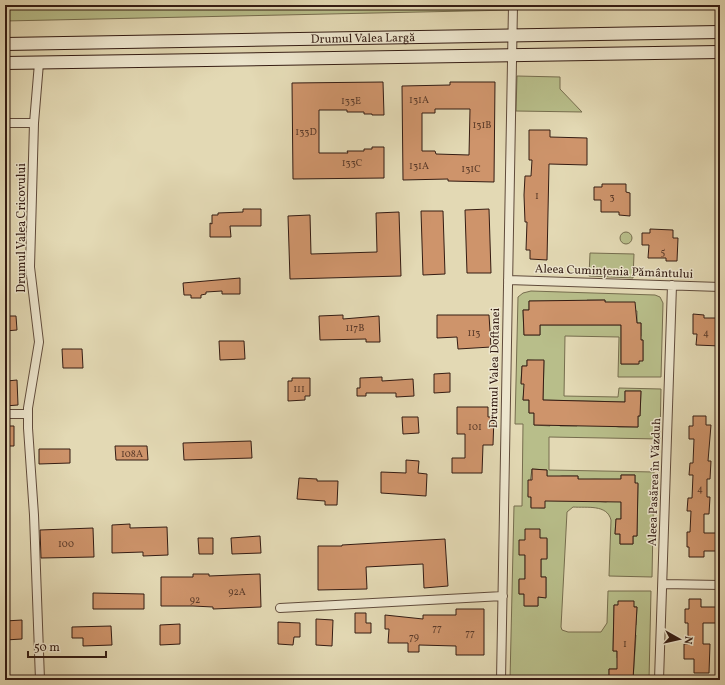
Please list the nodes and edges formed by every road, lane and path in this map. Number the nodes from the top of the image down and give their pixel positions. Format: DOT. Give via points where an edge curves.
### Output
graph roads {
  1 [pos="513,5"];
  2 [pos="720,32"];
  3 [pos="512,36"];
  4 [pos="5,44"];
  5 [pos="720,52"];
  6 [pos="512,56"];
  7 [pos="5,63"];
  8 [pos="39,63"];
  9 [pos="5,123"];
  10 [pos="34,123"];
  11 [pos="508,280"];
  12 [pos="672,285"];
  13 [pos="720,287"];
  14 [pos="5,414"];
  15 [pos="28,414"];
  16 [pos="662,584"];
  17 [pos="720,585"];
  18 [pos="503,596"];
  19 [pos="280,608"];
  20 [pos="40,680"];
  21 [pos="501,680"];
  22 [pos="660,680"];
  1 -- 3 [label="street"];
  2 -- 3 [label="main road, Drumul Valea Largă"];
  3 -- 4 [label="main road, Drumul Valea Largă"];
  3 -- 6 [label="street, Drumul Valea Doftanei"];
  5 -- 6 [label="main road, Drumul Valea Largă"];
  6 -- 8 [label="main road, Drumul Valea Largă"];
  6 -- 11 [label="street, Drumul Valea Doftanei"];
  7 -- 8 [label="main road, Drumul Valea Largă"];
  8 -- 10 [label="street, Drumul Valea Cricovului"];
  9 -- 10 [label="street"];
  10 -- 15 [label="street, Drumul Valea Cricovului" via="30,267 39,342"];
  11 -- 12 [label="street, Aleea Cumințenia Pământului"];
  11 -- 18 [label="street, Drumul Valea Doftanei"];
  12 -- 13 [label="street, Aleea Cumințenia Pământului"];
  12 -- 16 [label="street, Aleea Pasărea în Văzduh"];
  14 -- 15 [label="street"];
  15 -- 20 [label="street, Drumul Valea Cricovului"];
  16 -- 17 [label="street"];
  16 -- 22 [label="street, Aleea Pasărea în Văzduh"];
  18 -- 19 [label="street"];
  18 -- 21 [label="street, Drumul Valea Doftanei"];
}
